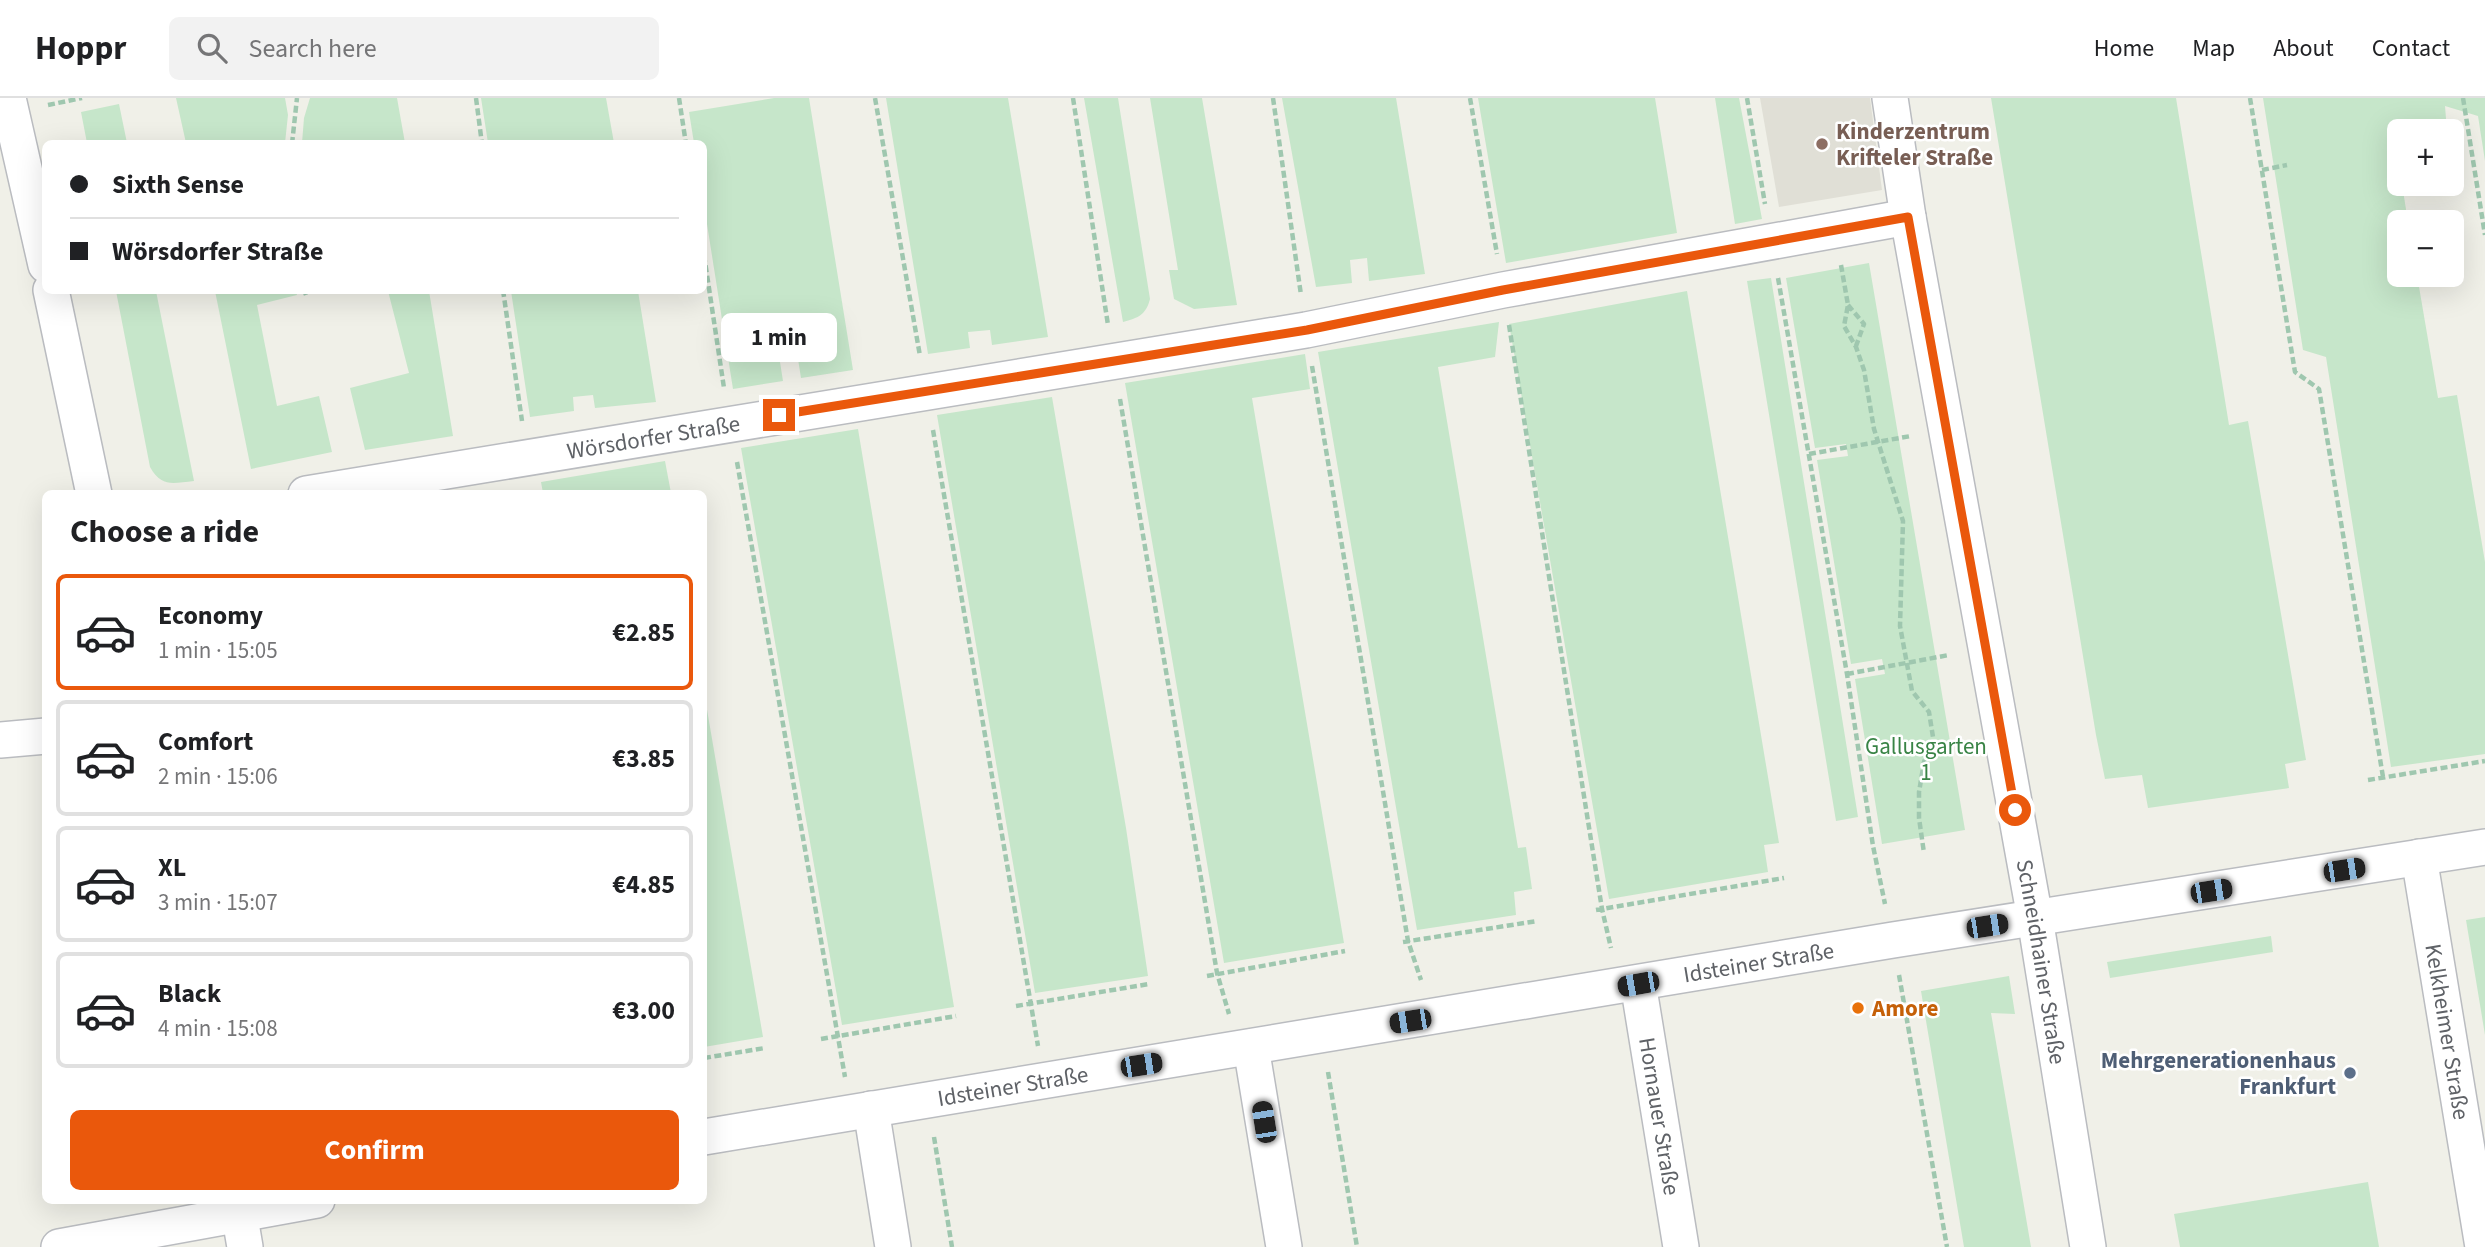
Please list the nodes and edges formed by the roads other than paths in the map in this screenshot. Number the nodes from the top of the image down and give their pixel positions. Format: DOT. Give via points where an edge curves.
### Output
graph roads {
  1 [pos="8,98"];
  2 [pos="1889,98"];
  3 [pos="14,183"];
  4 [pos="1908,217"];
  5 [pos="42,255"];
  6 [pos="52,294"];
  7 [pos="93,490"];
  8 [pos="329,490"];
  9 [pos="42,736"];
  10 [pos="0,740"];
  11 [pos="2485,847"];
  12 [pos="2419,857"];
  13 [pos="2035,918"];
  14 [pos="1629,985"];
  15 [pos="1245,1048"];
  16 [pos="861,1111"];
  17 [pos="707,1137"];
  18 [pos="272,1204"];
  19 [pos="238,1207"];
  20 [pos="59,1247"];
  21 [pos="245,1247"];
  22 [pos="893,1247"];
  23 [pos="1284,1247"];
  24 [pos="1681,1247"];
  25 [pos="2088,1247"];
  26 [pos="2483,1247"];
  1 -- 3 [label="street"];
  2 -- 4 [label="street, Schneidhainer Straße"];
  3 -- 5 [label="street"];
  4 -- 8 [label="street, Wörsdorfer Straße" via="1307,330"];
  4 -- 13 [label="street, Schneidhainer Straße"];
  6 -- 7 [label="street"];
  9 -- 10 [label="street"];
  11 -- 12 [label="street, Idsteiner Straße"];
  12 -- 13 [label="street, Idsteiner Straße"];
  12 -- 26 [label="street, Kelkheimer Straße"];
  13 -- 14 [label="street, Idsteiner Straße"];
  13 -- 25 [label="street, Schneidhainer Straße"];
  14 -- 15 [label="street, Idsteiner Straße"];
  14 -- 24 [label="street, Hornauer Straße"];
  15 -- 16 [label="street, Idsteiner Straße"];
  15 -- 23 [label="street"];
  16 -- 17 [label="street, Idsteiner Straße"];
  16 -- 22 [label="street"];
  18 -- 19 [label="street"];
  19 -- 20 [label="street"];
  19 -- 21 [label="street"];
}
